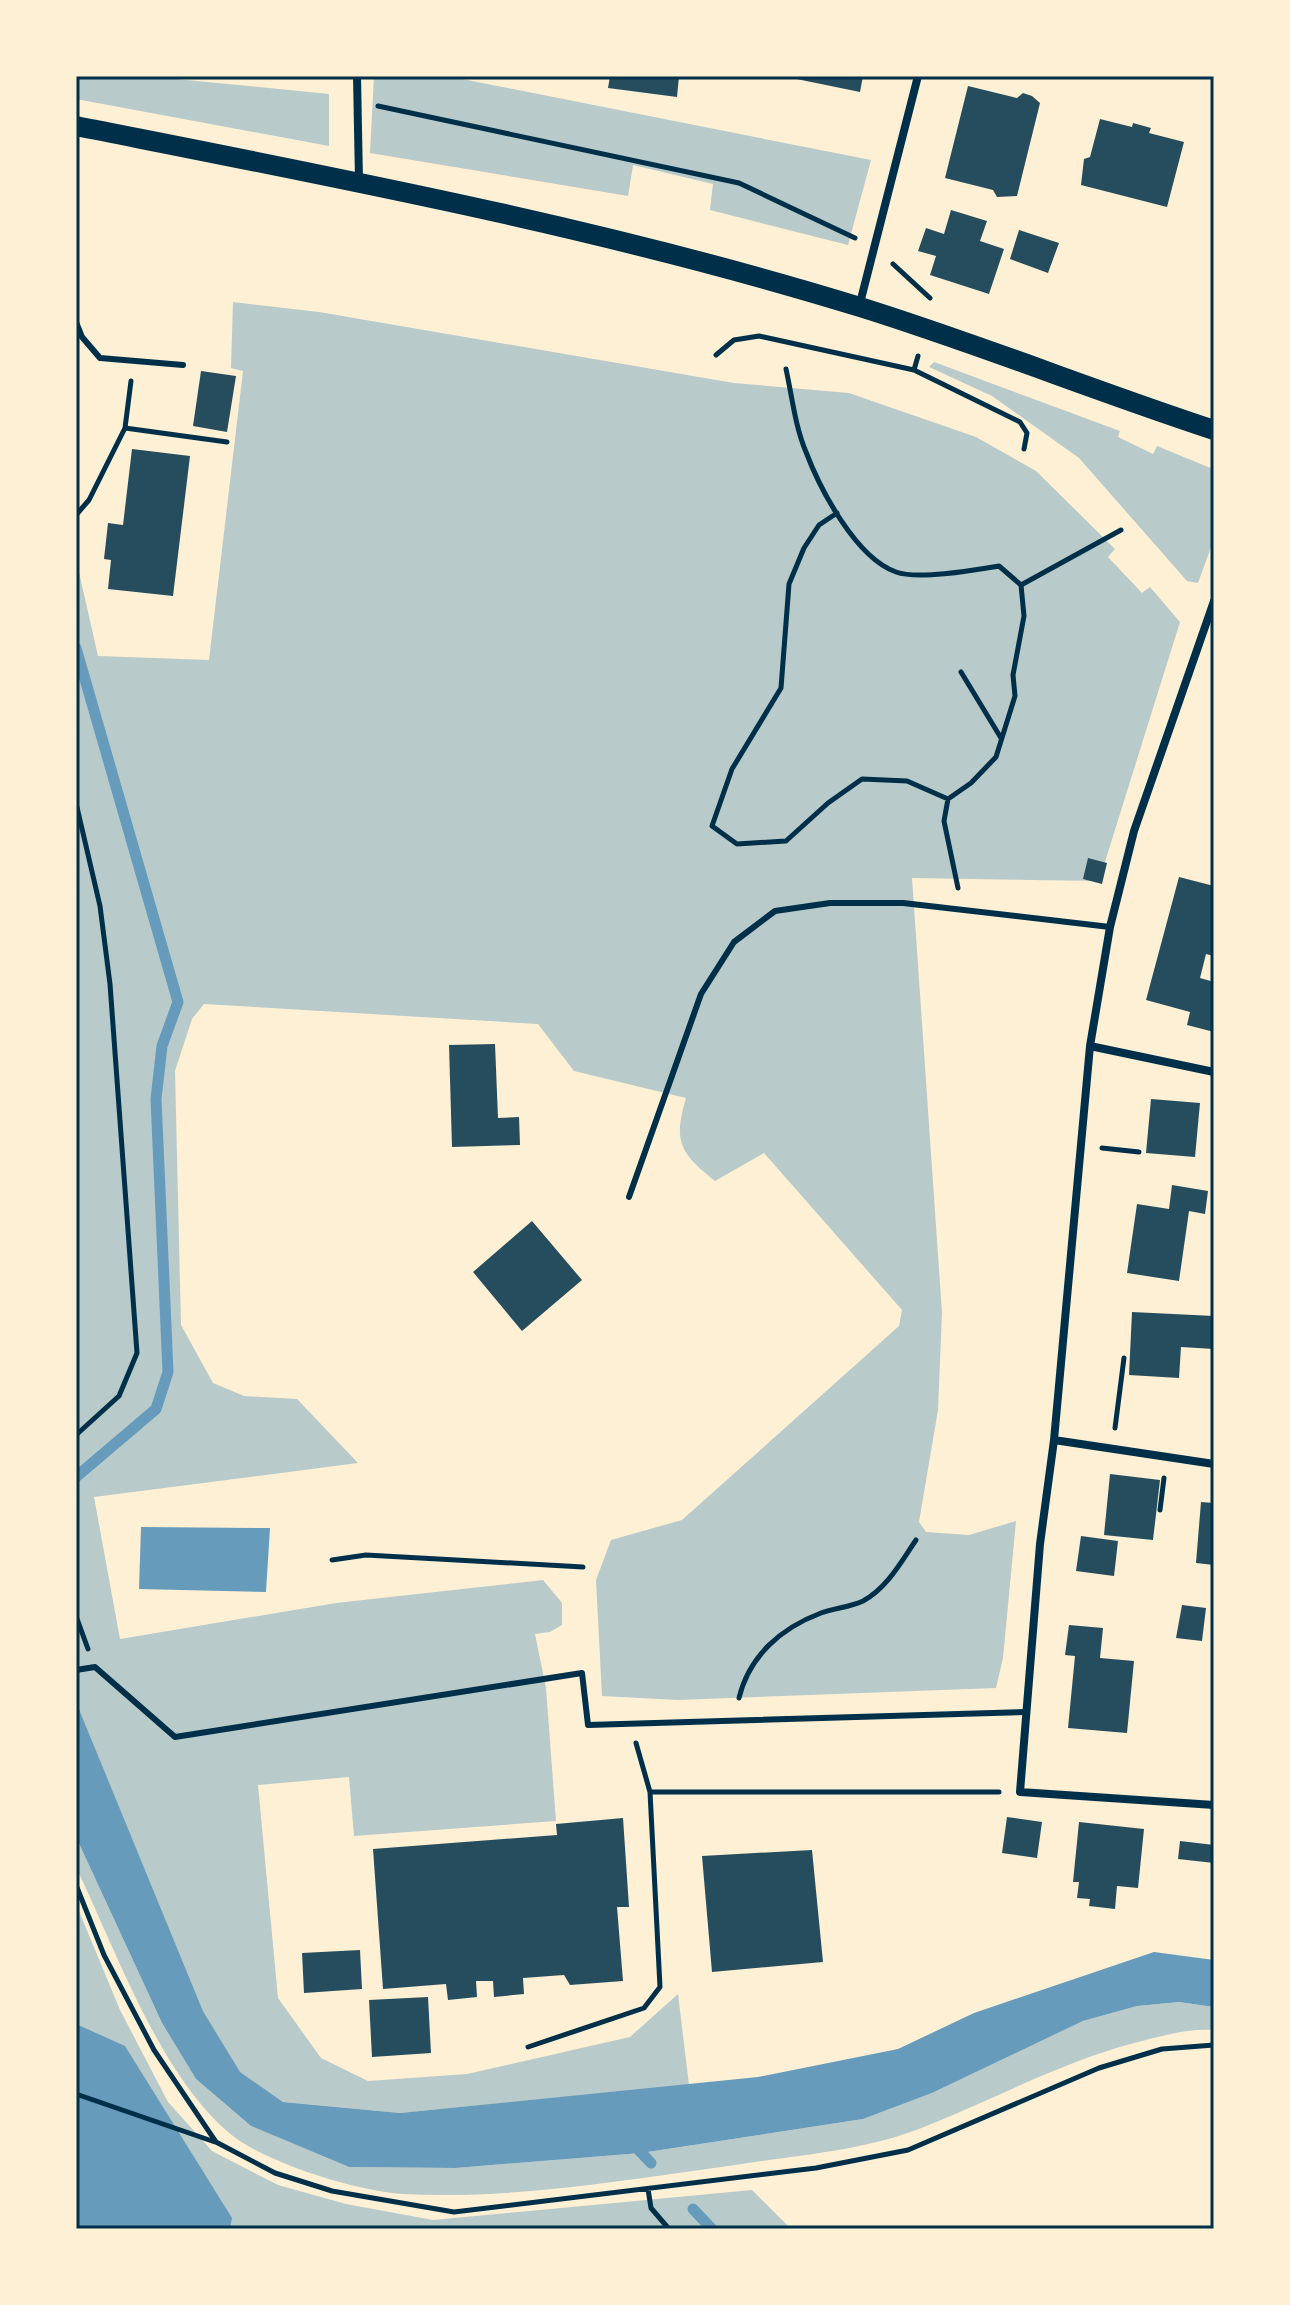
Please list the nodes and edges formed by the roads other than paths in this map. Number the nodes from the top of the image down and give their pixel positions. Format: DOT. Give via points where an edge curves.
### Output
graph roads {
  1 [pos="357,76"];
  2 [pos="918,76"];
  3 [pos="76,126"];
  4 [pos="359,182"];
  5 [pos="859,307"];
  6 [pos="76,322"];
  7 [pos="183,365"];
  8 [pos="1214,430"];
  9 [pos="1214,601"];
  10 [pos="1110,927"];
  11 [pos="1090,1046"];
  12 [pos="1214,1072"];
  13 [pos="629,1197"];
  14 [pos="1054,1440"];
  15 [pos="1214,1464"];
  16 [pos="76,1670"];
  17 [pos="1026,1712"];
  18 [pos="1214,1805"];
  1 -- 4 [label="street"];
  2 -- 5 [label="street"];
  3 -- 4 [label="main road"];
  4 -- 5 [label="main road" via="656,251"];
  5 -- 8 [label="main road"];
  6 -- 7 [label="lane" via="100,358"];
  9 -- 10 [label="street" via="1134,831"];
  10 -- 11 [label="street"];
  10 -- 13 [label="lane" via="903,903 830,903 775,911 734,942 701,994"];
  11 -- 12 [label="street"];
  11 -- 14 [label="street"];
  14 -- 15 [label="street"];
  14 -- 17 [label="street"];
  16 -- 17 [label="lane" via="95,1667 175,1737 582,1673 588,1725"];
  17 -- 18 [label="street" via="1020,1792"];
}
